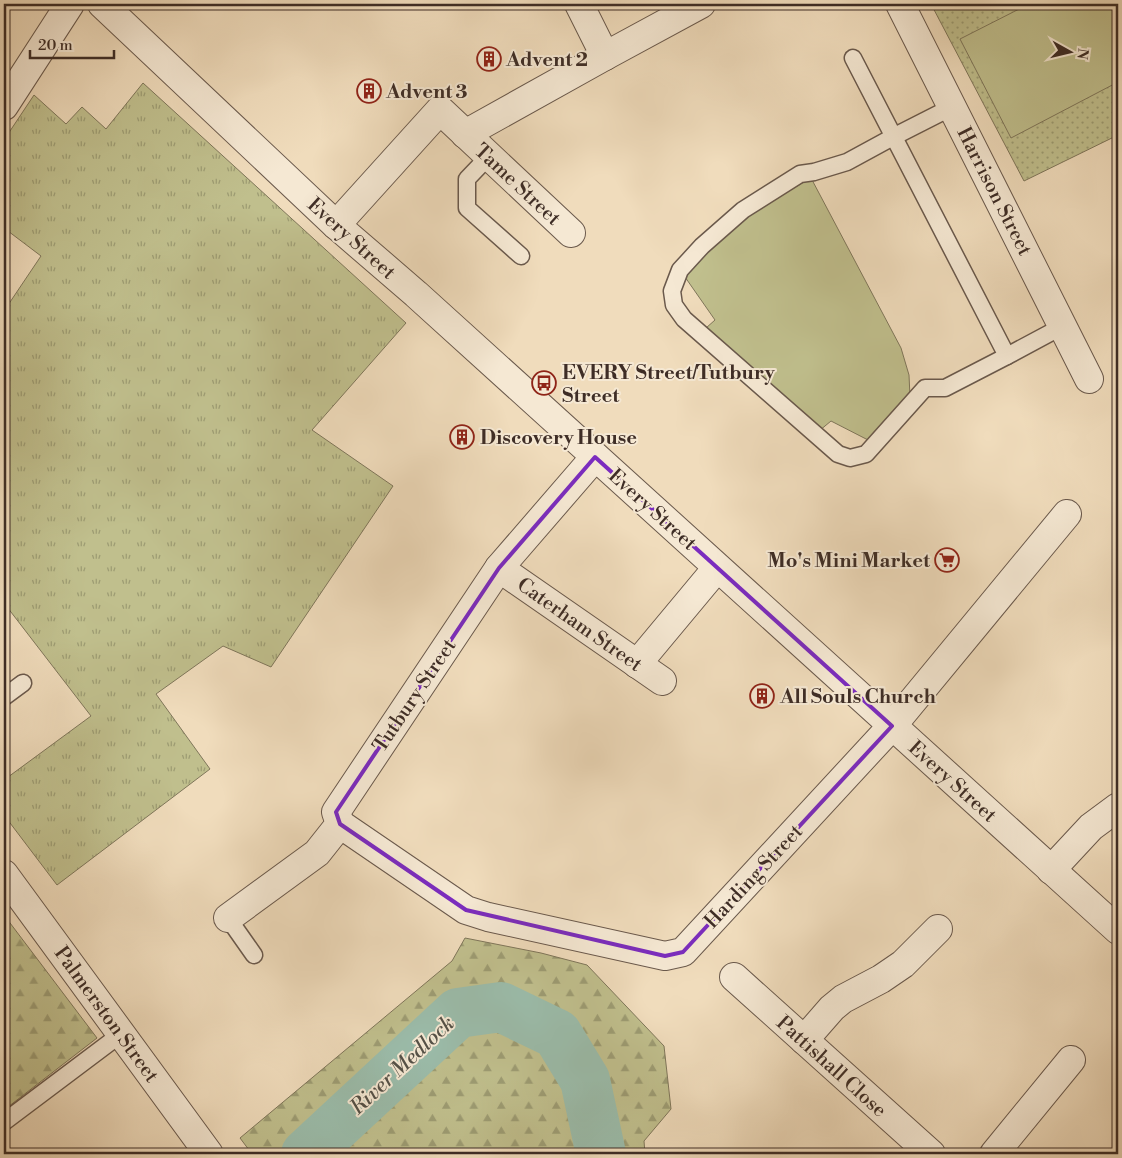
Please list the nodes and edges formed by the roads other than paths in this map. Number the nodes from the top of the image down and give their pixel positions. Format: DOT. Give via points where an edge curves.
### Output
graph roads {
  1 [pos="70,4"];
  2 [pos="102,4"];
  3 [pos="579,4"];
  4 [pos="701,4"];
  5 [pos="900,4"];
  6 [pos="605,56"];
  7 [pos="853,58"];
  8 [pos="4,106"];
  9 [pos="952,107"];
  10 [pos="465,134"];
  11 [pos="893,136"];
  12 [pos="488,156"];
  13 [pos="336,225"];
  14 [pos="572,233"];
  15 [pos="520,256"];
  16 [pos="1063,326"];
  17 [pos="1007,356"];
  18 [pos="1090,379"];
  19 [pos="595,457"];
  20 [pos="1067,514"];
  21 [pos="499,568"];
  22 [pos="717,568"];
  23 [pos="638,664"];
  24 [pos="662,681"];
  25 [pos="23,683"];
  26 [pos="4,697"];
  27 [pos="892,726"];
  28 [pos="1118,807"];
  29 [pos="340,824"];
  30 [pos="1051,870"];
  31 [pos="4,874"];
  32 [pos="228,918"];
  33 [pos="938,929"];
  34 [pos="1118,930"];
  35 [pos="254,955"];
  36 [pos="734,977"];
  37 [pos="121,1034"];
  38 [pos="804,1040"];
  39 [pos="1072,1060"];
  40 [pos="4,1122"];
  41 [pos="208,1153"];
  42 [pos="931,1154"];
  43 [pos="994,1154"];
  1 -- 8 [label="street"];
  2 -- 13 [label="street, Every Street"];
  3 -- 6 [label="street"];
  4 -- 6 [label="street"];
  5 -- 9 [label="street, Harrison Street"];
  6 -- 10 [label="street"];
  7 -- 11 [label="lane"];
  9 -- 11 [label="lane"];
  9 -- 16 [label="street, Harrison Street"];
  10 -- 12 [label="street, Tame Street"];
  10 -- 13 [label="street, Tame Street" via="440,110"];
  11 -- 17 [label="lane"];
  11 -- 17 [label="lane" via="847,162 800,174 743,210 680,270 672,292 674,305 684,319 838,454 850,458 866,454 925,388 945,388"];
  12 -- 14 [label="street, Tame Street"];
  12 -- 15 [label="lane" via="467,179 468,208"];
  13 -- 19 [label="street, Every Street"];
  16 -- 17 [label="lane"];
  16 -- 18 [label="street, Harrison Street"];
  19 -- 21 [label="street, Tutbury Street"];
  19 -- 22 [label="street, Every Street"];
  20 -- 27 [label="street, Harding Street"];
  21 -- 23 [label="street, Caterham Street"];
  21 -- 29 [label="street, Tutbury Street" via="336,812"];
  22 -- 23 [label="street"];
  22 -- 27 [label="street, Every Street"];
  23 -- 24 [label="street, Caterham Street"];
  25 -- 26 [label="lane"];
  27 -- 29 [label="street, Harding Street" via="683,952 665,956 466,910"];
  27 -- 30 [label="street, Every Street"];
  28 -- 30 [label="street" via="1090,827"];
  29 -- 32 [label="street" via="317,853"];
  30 -- 34 [label="street, Every Street"];
  31 -- 37 [label="street, Palmerston Street"];
  32 -- 35 [label="lane"];
  33 -- 38 [label="street" via="904,964 832,1008"];
  36 -- 38 [label="street, Pattishall Close"];
  37 -- 40 [label="lane"];
  37 -- 41 [label="street, Palmerston Street"];
  38 -- 42 [label="street, Pattishall Close"];
  39 -- 43 [label="street"];
}
